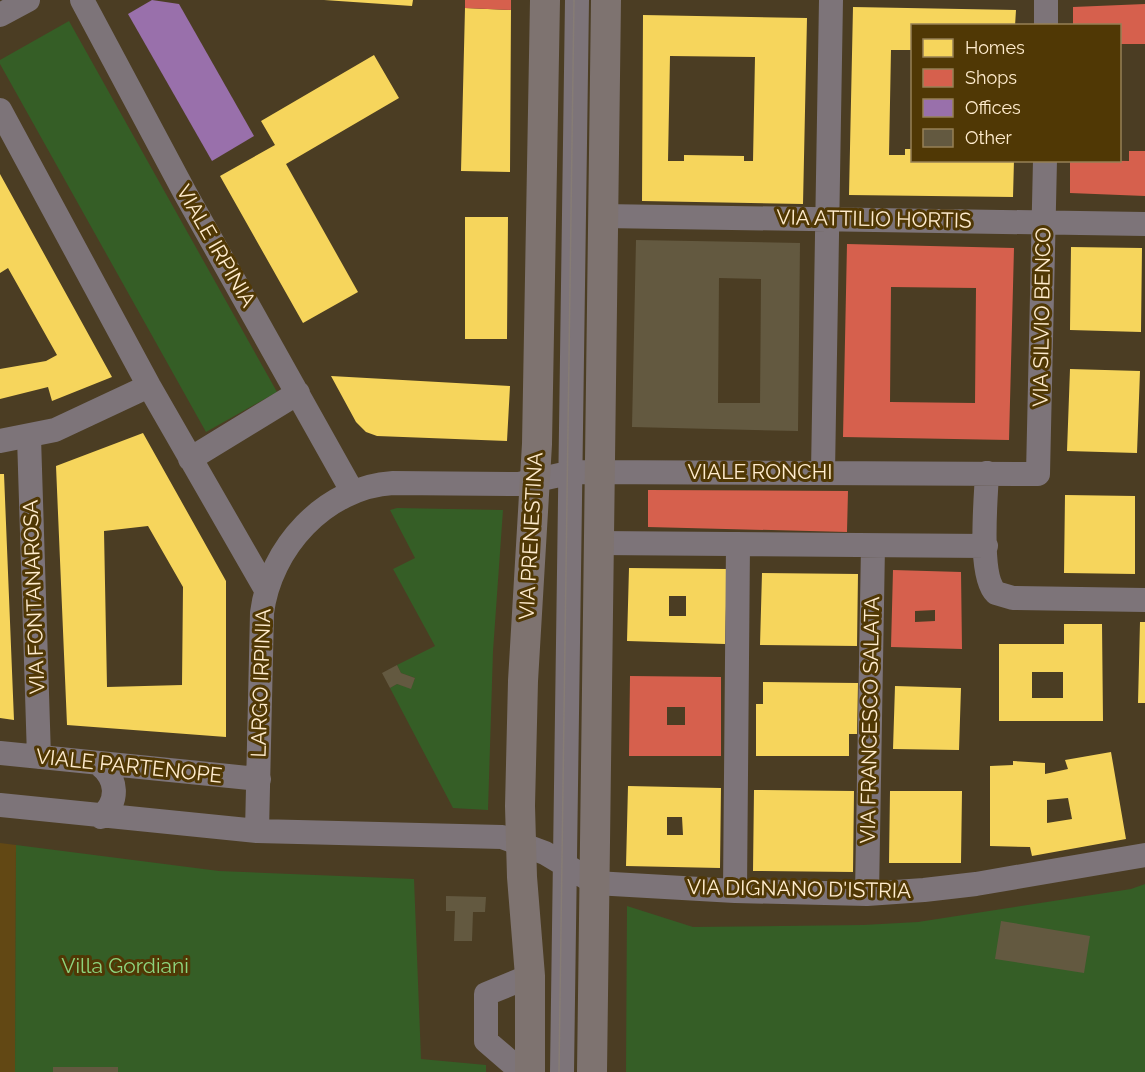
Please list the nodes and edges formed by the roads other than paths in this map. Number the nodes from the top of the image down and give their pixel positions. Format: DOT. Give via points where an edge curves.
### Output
graph roads {
  1 [pos="28,0"];
  2 [pos="82,0"];
  3 [pos="545,0"];
  4 [pos="577,0"];
  5 [pos="606,0"];
  6 [pos="831,0"];
  7 [pos="1046,0"];
  8 [pos="0,15"];
  9 [pos="1046,24"];
  10 [pos="0,110"];
  11 [pos="1045,162"];
  12 [pos="602,216"];
  13 [pos="827,219"];
  14 [pos="1044,222"];
  15 [pos="1145,225"];
  16 [pos="149,386"];
  17 [pos="298,393"];
  18 [pos="30,436"];
  19 [pos="0,441"];
  20 [pos="190,459"];
  21 [pos="585,472"];
  22 [pos="823,472"];
  23 [pos="987,473"];
  24 [pos="1038,474"];
  25 [pos="535,482"];
  26 [pos="352,491"];
  27 [pos="598,543"];
  28 [pos="738,544"];
  29 [pos="873,546"];
  30 [pos="986,546"];
  31 [pos="265,588"];
  32 [pos="1145,600"];
  33 [pos="0,753"];
  34 [pos="39,757"];
  35 [pos="99,764"];
  36 [pos="259,779"];
  37 [pos="0,805"];
  38 [pos="101,817"];
  39 [pos="257,831"];
  40 [pos="520,842"];
  41 [pos="1145,855"];
  42 [pos="565,865"];
  43 [pos="595,883"];
  44 [pos="735,891"];
  45 [pos="867,894"];
  46 [pos="530,976"];
  47 [pos="522,1072"];
  48 [pos="530,1072"];
  49 [pos="562,1072"];
  50 [pos="591,1072"];
  1 -- 8 [label="street"];
  2 -- 17 [label="street, VIALE IRPINIA"];
  3 -- 25 [label="main road, VIA PRENESTINA"];
  4 -- 21 [label="street"];
  5 -- 12 [label="main road"];
  6 -- 13 [label="street"];
  7 -- 9 [label="street"];
  10 -- 16 [label="street"];
  11 -- 14 [label="street, VIA SILVIO BENCO"];
  12 -- 13 [label="street, VIA ATTILIO HORTIS"];
  12 -- 21 [label="main road"];
  13 -- 14 [label="street, VIA ATTILIO HORTIS"];
  13 -- 22 [label="street"];
  14 -- 15 [label="street, VIA ATTILIO HORTIS"];
  14 -- 24 [label="street, VIA SILVIO BENCO"];
  16 -- 18 [label="street" via="56,429"];
  16 -- 20 [label="street"];
  17 -- 20 [label="street"];
  17 -- 26 [label="street, VIALE IRPINIA"];
  18 -- 19 [label="street"];
  18 -- 34 [label="street, VIA FONTANAROSA"];
  20 -- 31 [label="street"];
  21 -- 22 [label="street, VIALE RONCHI"];
  21 -- 25 [label="street, VIALE RONCHI"];
  21 -- 27 [label="main road"];
  21 -- 42 [label="street"];
  22 -- 23 [label="street, VIALE RONCHI"];
  23 -- 24 [label="street, VIALE RONCHI"];
  23 -- 30 [label="street"];
  25 -- 26 [label="street, LARGO IRPINIA" via="393,483"];
  25 -- 40 [label="main road, VIA PRENESTINA" via="523,681"];
  26 -- 31 [label="street, LARGO IRPINIA" via="300,530 282,554"];
  27 -- 28 [label="street"];
  27 -- 43 [label="main road"];
  28 -- 29 [label="street"];
  28 -- 44 [label="street"];
  29 -- 30 [label="street"];
  29 -- 45 [label="street, VIA FRANCESCO SALATA"];
  30 -- 32 [label="street" via="989,581 996,593 1013,598"];
  31 -- 36 [label="street, LARGO IRPINIA"];
  33 -- 34 [label="street, VIALE PARTENOPE"];
  34 -- 35 [label="street, VIALE PARTENOPE"];
  35 -- 36 [label="street, VIALE PARTENOPE"];
  35 -- 38 [label="street" via="110,775 114,792 110,808"];
  36 -- 39 [label="street, LARGO IRPINIA"];
  37 -- 38 [label="street"];
  38 -- 39 [label="street"];
  39 -- 40 [label="street" via="495,837"];
  40 -- 42 [label="street"];
  40 -- 46 [label="main road, VIA PRENESTINA"];
  41 -- 45 [label="street, VIA DIGNANO D'ISTRIA" via="976,884"];
  42 -- 43 [label="street"];
  42 -- 49 [label="street"];
  43 -- 44 [label="street, VIA DIGNANO D'ISTRIA"];
  43 -- 50 [label="main road"];
  44 -- 45 [label="street, VIA DIGNANO D'ISTRIA"];
  46 -- 47 [label="street" via="486,994 486,1041"];
  46 -- 48 [label="main road, VIA PRENESTINA"];
}
